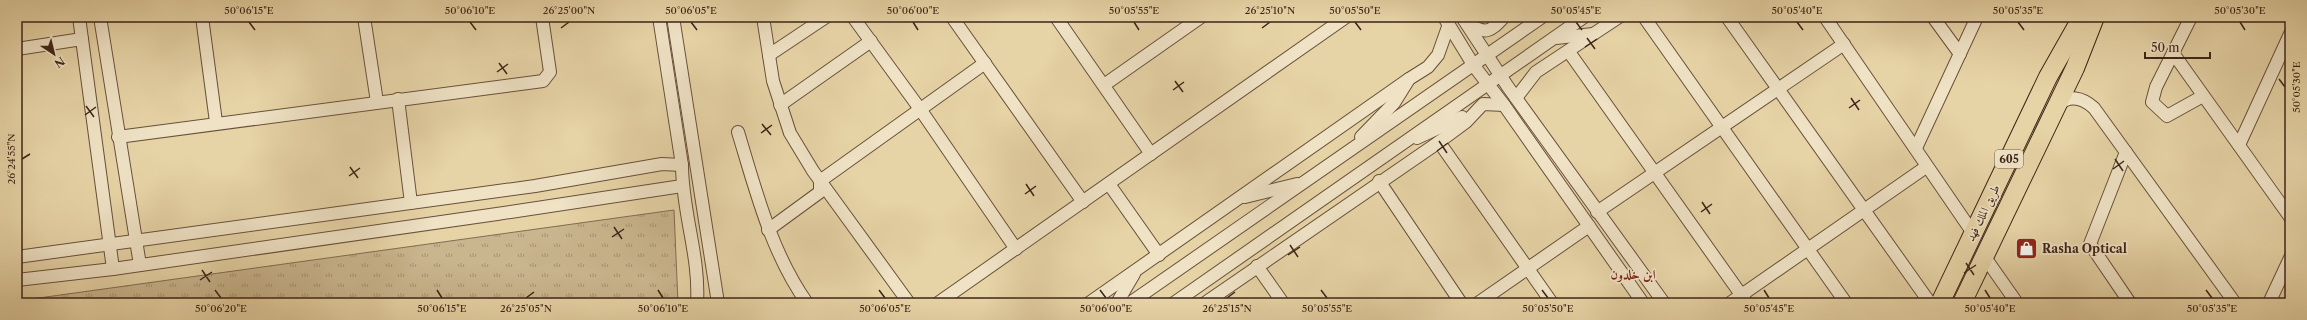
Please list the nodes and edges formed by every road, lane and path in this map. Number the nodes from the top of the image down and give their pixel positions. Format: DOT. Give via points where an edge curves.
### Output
graph roads {
  1 [pos="79,17"];
  2 [pos="100,17"];
  3 [pos="205,17"];
  4 [pos="364,17"];
  5 [pos="542,17"];
  6 [pos="660,17"];
  7 [pos="673,17"];
  8 [pos="763,17"];
  9 [pos="826,17"];
  10 [pos="853,17"];
  11 [pos="952,17"];
  12 [pos="1201,17"];
  13 [pos="1504,17"];
  14 [pos="1516,17"];
  15 [pos="1542,17"];
  16 [pos="1584,17"];
  17 [pos="1619,17"];
  18 [pos="1644,17"];
  19 [pos="1727,17"];
  20 [pos="1825,17"];
  21 [pos="1933,17"];
  22 [pos="1977,17"];
  23 [pos="2082,17"];
  24 [pos="2095,17"];
  25 [pos="2191,17"];
  26 [pos="1061,19"];
  27 [pos="1340,19"];
  28 [pos="1446,20"];
  29 [pos="1465,20"];
  30 [pos="1493,30"];
  31 [pos="1593,34"];
  32 [pos="2290,34"];
  33 [pos="1554,38"];
  34 [pos="82,39"];
  35 [pos="871,41"];
  36 [pos="1844,44"];
  37 [pos="17,49"];
  38 [pos="1569,52"];
  39 [pos="2173,53"];
  40 [pos="1960,54"];
  41 [pos="769,55"];
  42 [pos="1487,56"];
  43 [pos="985,63"];
  44 [pos="1474,66"];
  45 [pos="1501,74"];
  46 [pos="1409,79"];
  47 [pos="1487,84"];
  48 [pos="1104,85"];
  49 [pos="1779,89"];
  50 [pos="2203,96"];
  51 [pos="1516,98"];
  52 [pos="398,99"];
  53 [pos="377,102"];
  54 [pos="1483,104"];
  55 [pos="780,105"];
  56 [pos="1504,105"];
  57 [pos="2057,106"];
  58 [pos="920,109"];
  59 [pos="216,122"];
  60 [pos="1722,128"];
  61 [pos="738,132"];
  62 [pos="118,136"];
  63 [pos="1439,142"];
  64 [pos="2238,145"];
  65 [pos="1394,148"];
  66 [pos="1916,148"];
  67 [pos="2126,152"];
  68 [pos="1152,154"];
  69 [pos="1343,155"];
  70 [pos="682,165"];
  71 [pos="1926,167"];
  72 [pos="1655,174"];
  73 [pos="820,181"];
  74 [pos="1379,181"];
  75 [pos="1304,183"];
  76 [pos="1108,184"];
  77 [pos="682,186"];
  78 [pos="1336,189"];
  79 [pos="1238,198"];
  80 [pos="1083,202"];
  81 [pos="411,203"];
  82 [pos="1865,210"];
  83 [pos="1597,212"];
  84 [pos="2290,217"];
  85 [pos="1316,226"];
  86 [pos="1588,226"];
  87 [pos="768,230"];
  88 [pos="1973,233"];
  89 [pos="135,241"];
  90 [pos="110,245"];
  91 [pos="1016,249"];
  92 [pos="1809,250"];
  93 [pos="1159,255"];
  94 [pos="1984,256"];
  95 [pos="17,257"];
  96 [pos="2290,258"];
  97 [pos="140,265"];
  98 [pos="1257,266"];
  99 [pos="113,269"];
  100 [pos="1137,269"];
  101 [pos="1529,269"];
  102 [pos="17,280"];
  103 [pos="1744,299"];
  104 [pos="697,303"];
  105 [pos="718,303"];
  106 [pos="807,303"];
  107 [pos="909,303"];
  108 [pos="938,303"];
  109 [pos="1089,303"];
  110 [pos="1117,303"];
  111 [pos="1130,303"];
  112 [pos="1174,303"];
  113 [pos="1205,303"];
  114 [pos="1283,303"];
  115 [pos="1461,303"];
  116 [pos="1478,303"];
  117 [pos="1552,303"];
  118 [pos="1643,303"];
  119 [pos="1664,303"];
  120 [pos="1730,303"];
  121 [pos="1846,303"];
  122 [pos="1930,303"];
  123 [pos="1940,303"];
  124 [pos="1962,303"];
  125 [pos="2017,303"];
  126 [pos="2130,303"];
  127 [pos="2235,303"];
  128 [pos="2269,303"];
  1 -- 34 [label="street"];
  2 -- 62 [label="street"];
  3 -- 59 [label="street"];
  4 -- 53 [label="street"];
  5 -- 52 [label="street" via="550,72 543,81"];
  6 -- 70 [label="street"];
  7 -- 105 [label="street"];
  8 -- 41 [label="street"];
  9 -- 41 [label="street"];
  10 -- 35 [label="street"];
  11 -- 43 [label="street"];
  12 -- 48 [label="street"];
  13 -- 30 [label="street"];
  14 -- 30 [label="street"];
  15 -- 42 [label="street"];
  16 -- 33 [label="street"];
  17 -- 31 [label="street"];
  18 -- 60 [label="street"];
  19 -- 49 [label="street"];
  20 -- 36 [label="street"];
  21 -- 40 [label="street"];
  22 -- 40 [label="street"];
  23 -- 88 [label="highway, طريق الملك فهد / 605" via="2048,77"];
  24 -- 57 [label="highway, طريق الملك فهد / 605"];
  25 -- 39 [label="street"];
  26 -- 48 [label="street"];
  27 -- 68 [label="street"];
  28 -- 44 [label="street"];
  28 -- 46 [label="street" via="1438,55 1428,67"];
  29 -- 30 [label="street" via="1482,31"];
  29 -- 42 [label="street"];
  31 -- 33 [label="street"];
  31 -- 38 [label="street"];
  32 -- 64 [label="street"];
  33 -- 45 [label="street"];
  34 -- 37 [label="street"];
  34 -- 90 [label="street"];
  35 -- 55 [label="street"];
  35 -- 58 [label="street"];
  36 -- 49 [label="street"];
  36 -- 66 [label="street"];
  38 -- 51 [label="street" via="1536,72"];
  38 -- 72 [label="street"];
  39 -- 50 [label="street"];
  39 -- 50 [label="street" via="2156,87 2152,102 2167,116"];
  40 -- 66 [label="street"];
  41 -- 55 [label="street"];
  42 -- 44 [label="street"];
  42 -- 45 [label="street"];
  43 -- 58 [label="street"];
  43 -- 80 [label="street"];
  44 -- 47 [label="street"];
  44 -- 69 [label="street"];
  45 -- 47 [label="street"];
  45 -- 51 [label="street"];
  46 -- 69 [label="street" via="1394,103"];
  46 -- 79 [label="street"];
  47 -- 56 [label="street"];
  47 -- 65 [label="street"];
  48 -- 68 [label="street"];
  49 -- 60 [label="street"];
  49 -- 82 [label="street"];
  50 -- 64 [label="street"];
  51 -- 83 [label="street"];
  52 -- 53 [label="street"];
  52 -- 81 [label="street"];
  53 -- 59 [label="street"];
  54 -- 56 [label="street"];
  54 -- 63 [label="street" via="1466,122"];
  54 -- 65 [label="street" via="1451,124"];
  55 -- 73 [label="street" via="790,133"];
  56 -- 86 [label="street"];
  57 -- 67 [label="street" via="2068,98 2088,103"];
  57 -- 94 [label="highway, طريق الملك فهد / 605"];
  58 -- 73 [label="street"];
  58 -- 91 [label="street"];
  59 -- 62 [label="street"];
  60 -- 72 [label="street"];
  60 -- 92 [label="street"];
  61 -- 87 [label="street"];
  62 -- 89 [label="street"];
  63 -- 74 [label="street"];
  63 -- 101 [label="street"];
  64 -- 84 [label="street"];
  65 -- 78 [label="street"];
  66 -- 71 [label="street"];
  67 -- 126 [label="street" via="2090,244"];
  67 -- 127 [label="street"];
  68 -- 76 [label="street"];
  69 -- 75 [label="street"];
  70 -- 77 [label="street"];
  70 -- 81 [label="street" via="662,164 535,186"];
  71 -- 82 [label="street"];
  71 -- 88 [label="street"];
  72 -- 83 [label="street"];
  72 -- 103 [label="street"];
  73 -- 87 [label="street" via="820,192"];
  73 -- 107 [label="street"];
  74 -- 85 [label="street"];
  74 -- 115 [label="street"];
  75 -- 79 [label="street"];
  75 -- 111 [label="street"];
  76 -- 80 [label="street"];
  76 -- 93 [label="street"];
  77 -- 97 [label="street"];
  77 -- 104 [label="street" via="694,247"];
  78 -- 85 [label="street"];
  78 -- 112 [label="street"];
  79 -- 93 [label="street"];
  80 -- 91 [label="street"];
  81 -- 89 [label="street"];
  82 -- 92 [label="street"];
  82 -- 122 [label="street"];
  83 -- 119 [label="street"];
  85 -- 98 [label="street"];
  86 -- 101 [label="street"];
  86 -- 118 [label="street"];
  87 -- 106 [label="street"];
  88 -- 123 [label="highway, طريق الملك فهد / 605"];
  89 -- 90 [label="street"];
  89 -- 97 [label="street"];
  90 -- 95 [label="street"];
  90 -- 99 [label="street"];
  91 -- 108 [label="street"];
  92 -- 103 [label="street"];
  92 -- 121 [label="street"];
  93 -- 100 [label="street"];
  94 -- 124 [label="highway, طريق الملك فهد / 605"];
  94 -- 125 [label="street"];
  96 -- 128 [label="street"];
  97 -- 99 [label="street"];
  98 -- 113 [label="street"];
  98 -- 114 [label="street"];
  99 -- 102 [label="street"];
  100 -- 109 [label="street"];
  100 -- 110 [label="street"];
  101 -- 116 [label="street"];
  101 -- 117 [label="street"];
  103 -- 120 [label="street"];
}
